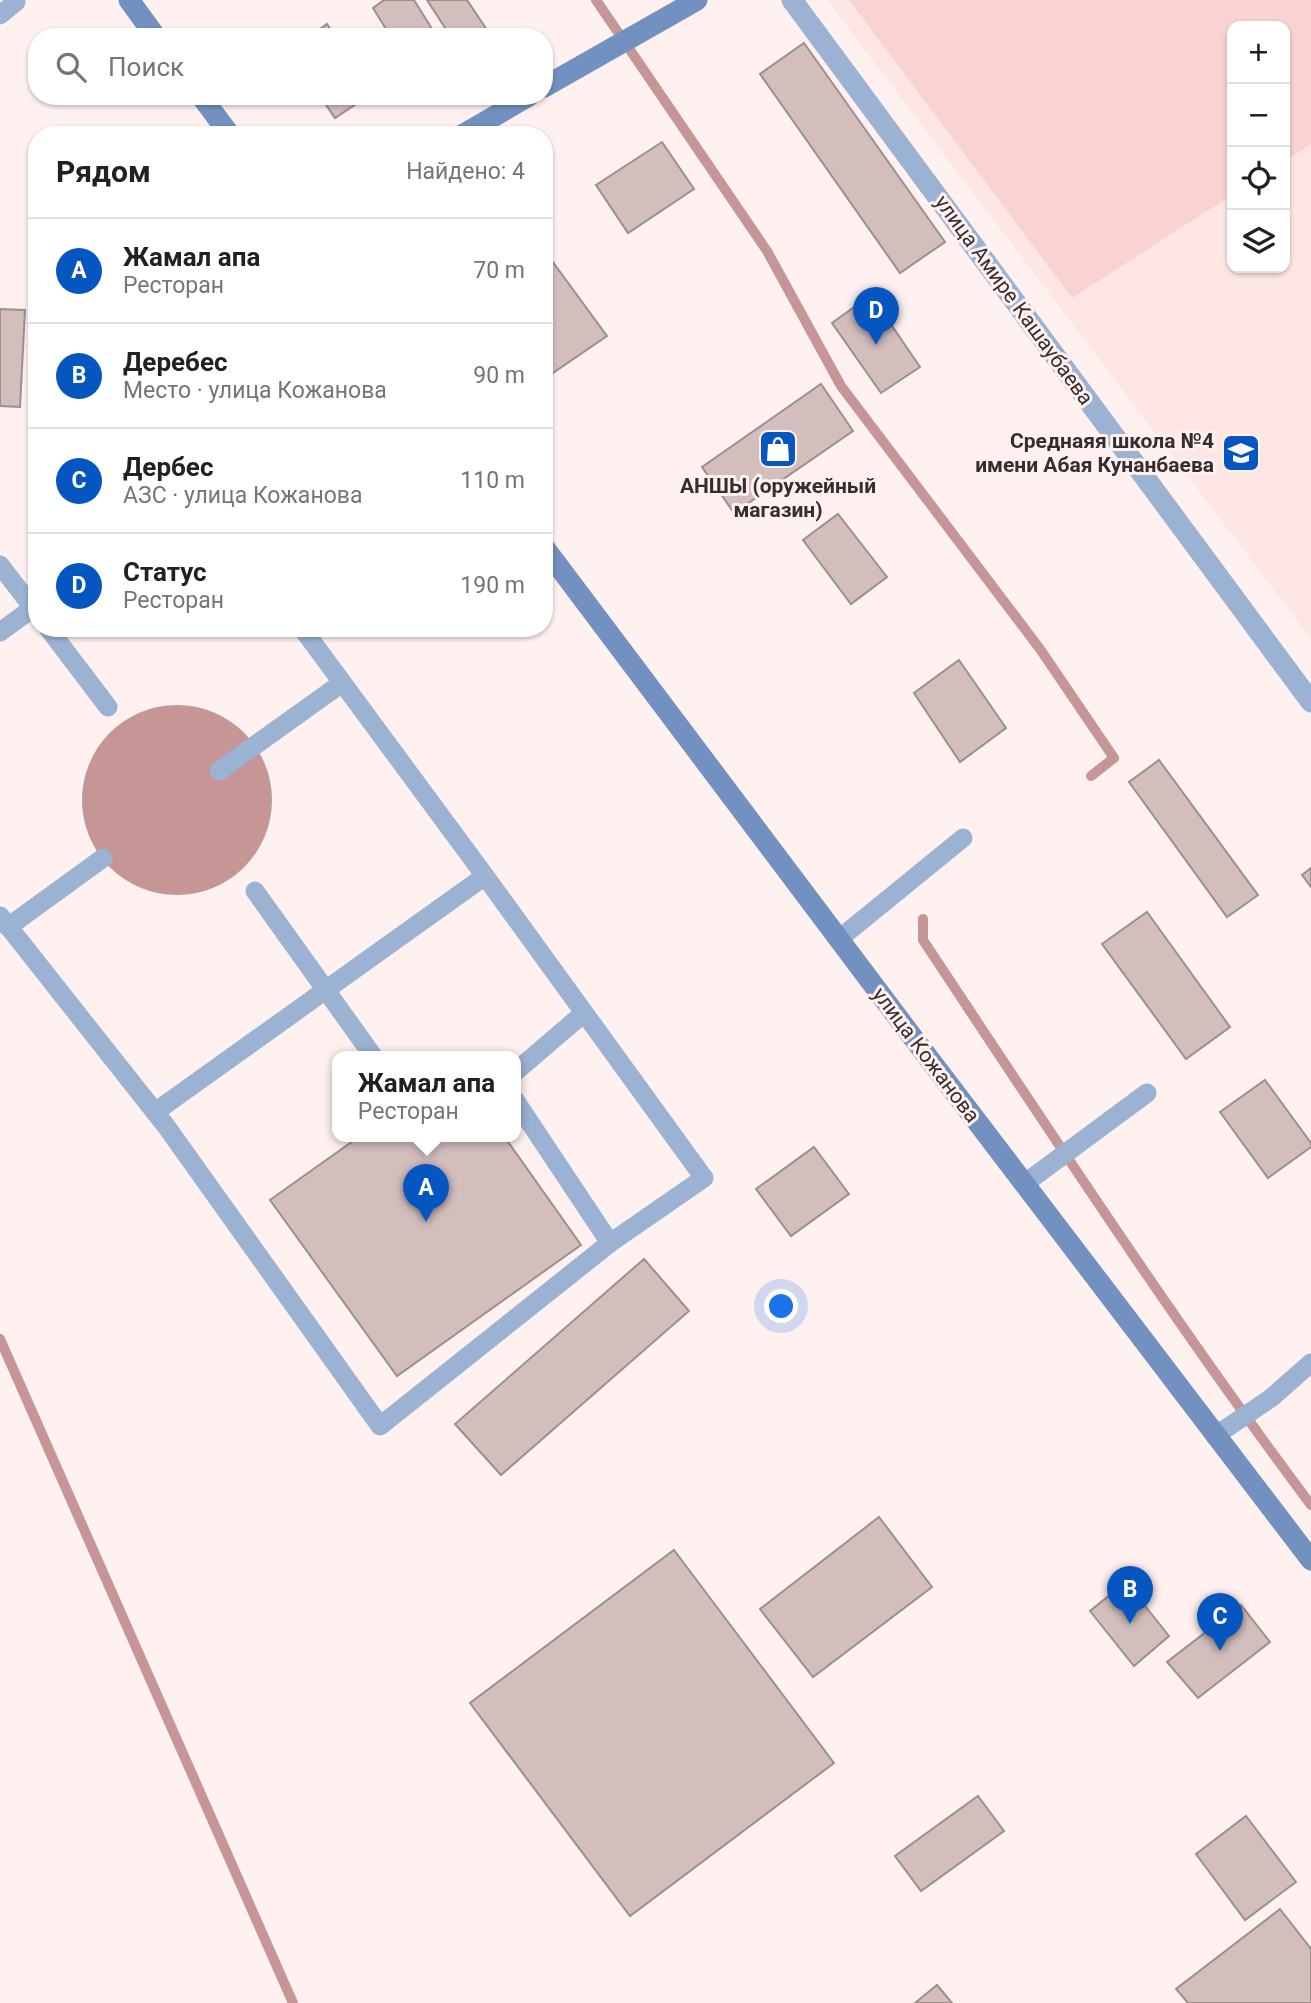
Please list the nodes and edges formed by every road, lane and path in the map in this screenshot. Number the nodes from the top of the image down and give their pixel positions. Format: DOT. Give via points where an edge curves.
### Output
graph roads {
  1 [pos="14,0"];
  2 [pos="129,0"];
  3 [pos="696,0"];
  4 [pos="792,0"];
  5 [pos="0,15"];
  6 [pos="149,28"];
  7 [pos="553,82"];
  8 [pos="208,105"];
  9 [pos="514,105"];
  10 [pos="223,126"];
  11 [pos="477,126"];
  12 [pos="553,559"];
  13 [pos="0,565"];
  14 [pos="28,600"];
  15 [pos="28,614"];
  16 [pos="0,632"];
  17 [pos="55,637"];
  18 [pos="309,637"];
  19 [pos="342,683"];
  20 [pos="1311,702"];
  21 [pos="108,707"];
  22 [pos="219,771"];
  23 [pos="963,838"];
  24 [pos="103,858"];
  25 [pos="485,876"];
  26 [pos="255,891"];
  27 [pos="4,922"];
  28 [pos="839,939"];
  29 [pos="326,990"];
  30 [pos="584,1013"];
  31 [pos="369,1051"];
  32 [pos="521,1067"];
  33 [pos="1147,1093"];
  34 [pos="521,1109"];
  35 [pos="155,1112"];
  36 [pos="1024,1184"];
  37 [pos="610,1243"];
  38 [pos="1311,1363"];
  39 [pos="1215,1436"];
  40 [pos="1311,1560"];
  1 -- 5 [label="lane"];
  2 -- 6 [label="main road"];
  3 -- 7 [label="main road"];
  4 -- 20 [label="street, улица Амире Кашаубаева"];
  8 -- 10 [label="main road"];
  9 -- 11 [label="main road"];
  12 -- 28 [label="main road, улица Кожанова"];
  13 -- 14 [label="lane"];
  15 -- 16 [label="lane"];
  17 -- 21 [label="lane"];
  18 -- 19 [label="lane"];
  19 -- 22 [label="lane"];
  19 -- 25 [label="lane"];
  23 -- 28 [label="lane"];
  24 -- 27 [label="lane"];
  25 -- 29 [label="lane"];
  25 -- 30 [label="lane"];
  26 -- 29 [label="lane"];
  27 -- 35 [label="lane"];
  28 -- 36 [label="main road, улица Кожанова"];
  29 -- 31 [label="lane"];
  29 -- 35 [label="lane"];
  30 -- 32 [label="lane"];
  30 -- 37 [label="lane" via="704,1178"];
  33 -- 36 [label="lane"];
  34 -- 37 [label="lane"];
  35 -- 37 [label="lane" via="380,1426"];
  36 -- 39 [label="main road, улица Кожанова"];
  38 -- 39 [label="lane" via="1271,1398"];
  39 -- 40 [label="main road, улица Кожанова"];
}
